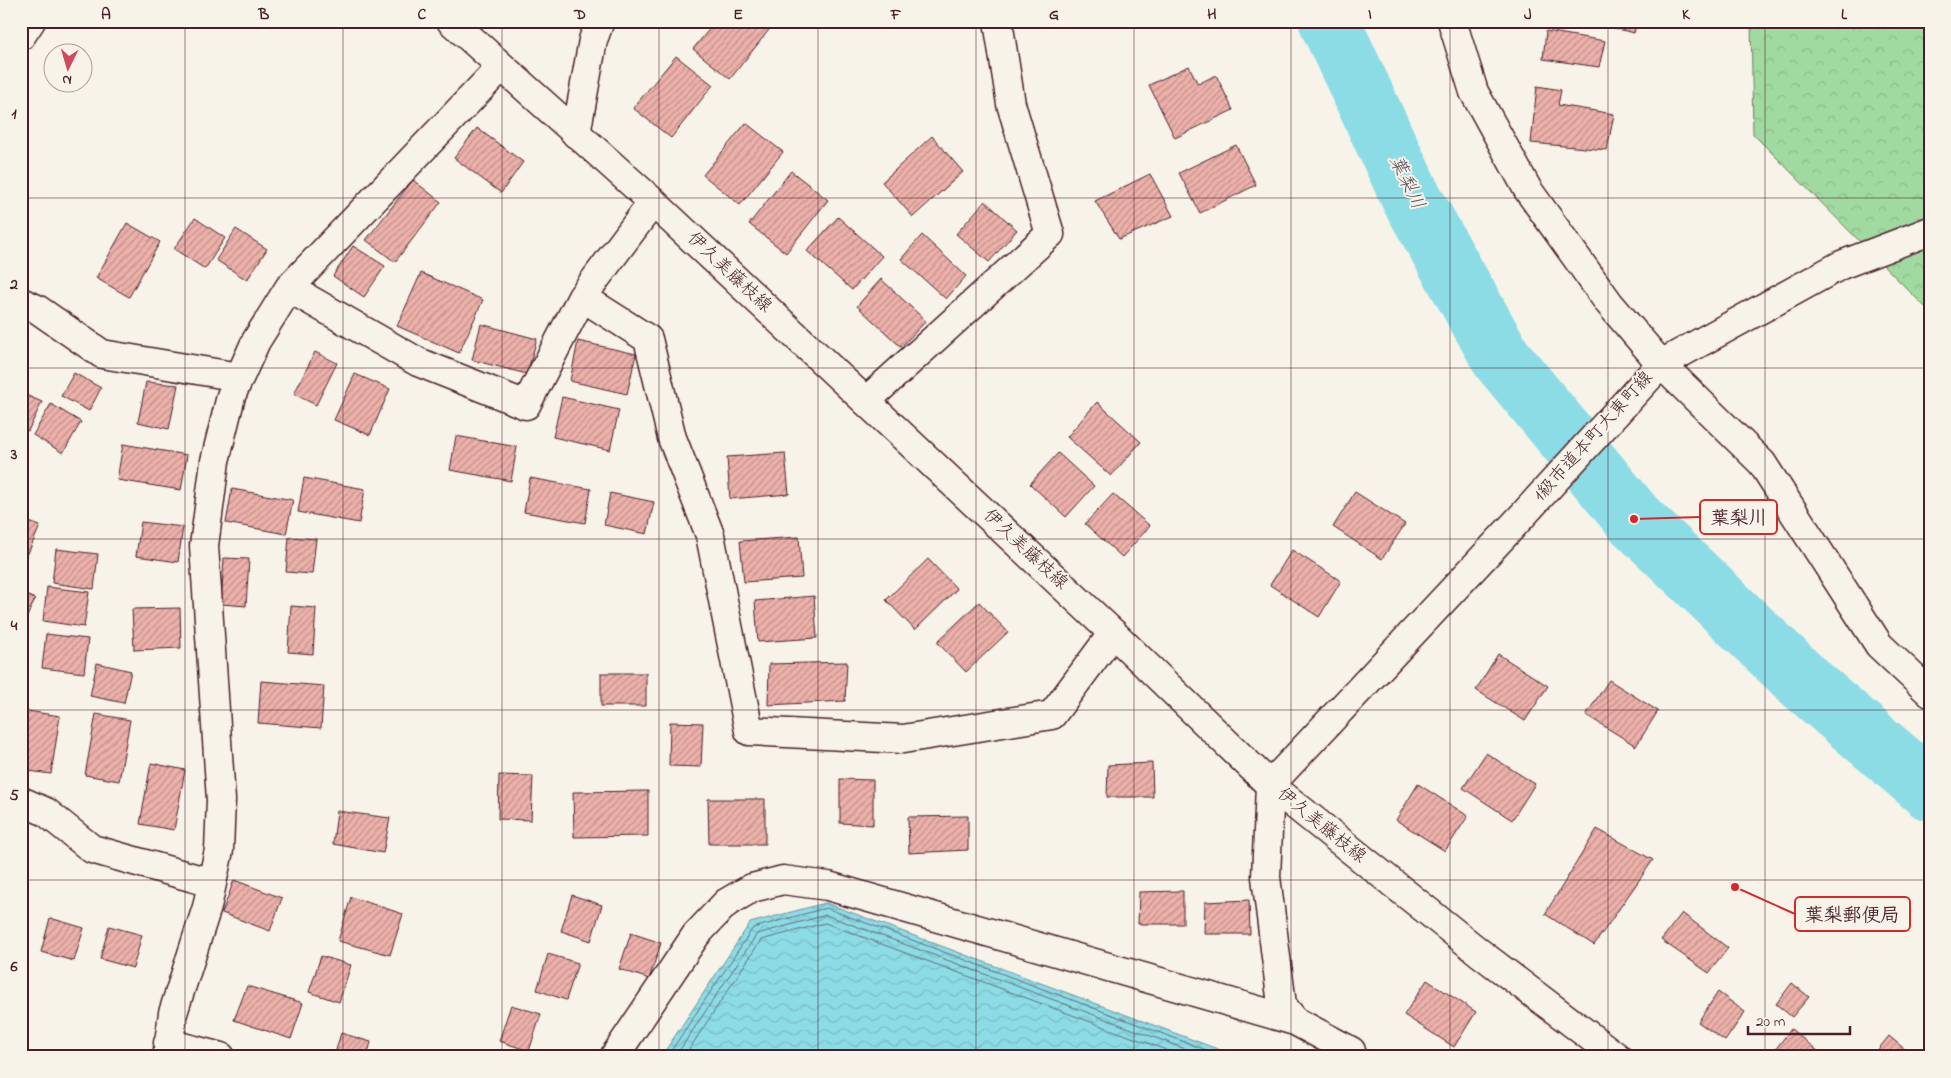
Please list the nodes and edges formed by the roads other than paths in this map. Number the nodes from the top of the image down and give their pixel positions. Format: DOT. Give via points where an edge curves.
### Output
graph roads {
  1 [pos="31,21"];
  2 [pos="451,21"];
  3 [pos="600,21"];
  4 [pos="998,21"];
  5 [pos="1452,21"];
  6 [pos="21,36"];
  7 [pos="501,67"];
  8 [pos="576,134"];
  9 [pos="653,202"];
  10 [pos="1930,231"];
  11 [pos="289,288"];
  12 [pos="582,298"];
  13 [pos="21,302"];
  14 [pos="1661,364"];
  15 [pos="240,376"];
  16 [pos="866,401"];
  17 [pos="1113,633"];
  18 [pos="1930,693"];
  19 [pos="1270,785"];
  20 [pos="21,801"];
  21 [pos="212,883"];
  22 [pos="1295,1021"];
  23 [pos="167,1050"];
  24 [pos="220,1057"];
  25 [pos="614,1057"];
  26 [pos="1352,1057"];
  27 [pos="1617,1057"];
  1 -- 6 [label="street"];
  2 -- 7 [label="street, 伊久美藤枝線"];
  3 -- 8 [label="street" via="593,40"];
  4 -- 16 [label="street" via="1011,104 1050,234"];
  5 -- 14 [label="street, 1級市道本町大東町線" via="1474,92 1528,190 1609,303"];
  7 -- 8 [label="street, 伊久美藤枝線"];
  7 -- 11 [label="street"];
  8 -- 9 [label="street, 伊久美藤枝線"];
  9 -- 12 [label="street"];
  9 -- 16 [label="street, 伊久美藤枝線"];
  10 -- 14 [label="street" via="1841,265"];
  11 -- 12 [label="street" via="418,362 526,405"];
  11 -- 15 [label="street" via="256,341"];
  12 -- 17 [label="street" via="648,339 672,438 710,535 749,731 903,739 1052,715"];
  13 -- 15 [label="street" via="102,354"];
  14 -- 18 [label="street" via="1762,463 1879,645"];
  14 -- 19 [label="street, 1級市道本町大東町線"];
  15 -- 21 [label="street" via="231,396 215,461 204,546 221,800 219,850"];
  16 -- 17 [label="street, 伊久美藤枝線"];
  17 -- 19 [label="street, 伊久美藤枝線"];
  19 -- 22 [label="street" via="1266,877 1282,1005"];
  19 -- 27 [label="street, 伊久美藤枝線"];
  20 -- 21 [label="street" via="46,812 92,849"];
  21 -- 23 [label="street" via="173,1013"];
  22 -- 25 [label="street" via="828,886 783,880 752,888 726,903 696,935"];
  22 -- 26 [label="street" via="1350,1051"];
  23 -- 24 [label="street"];
}
